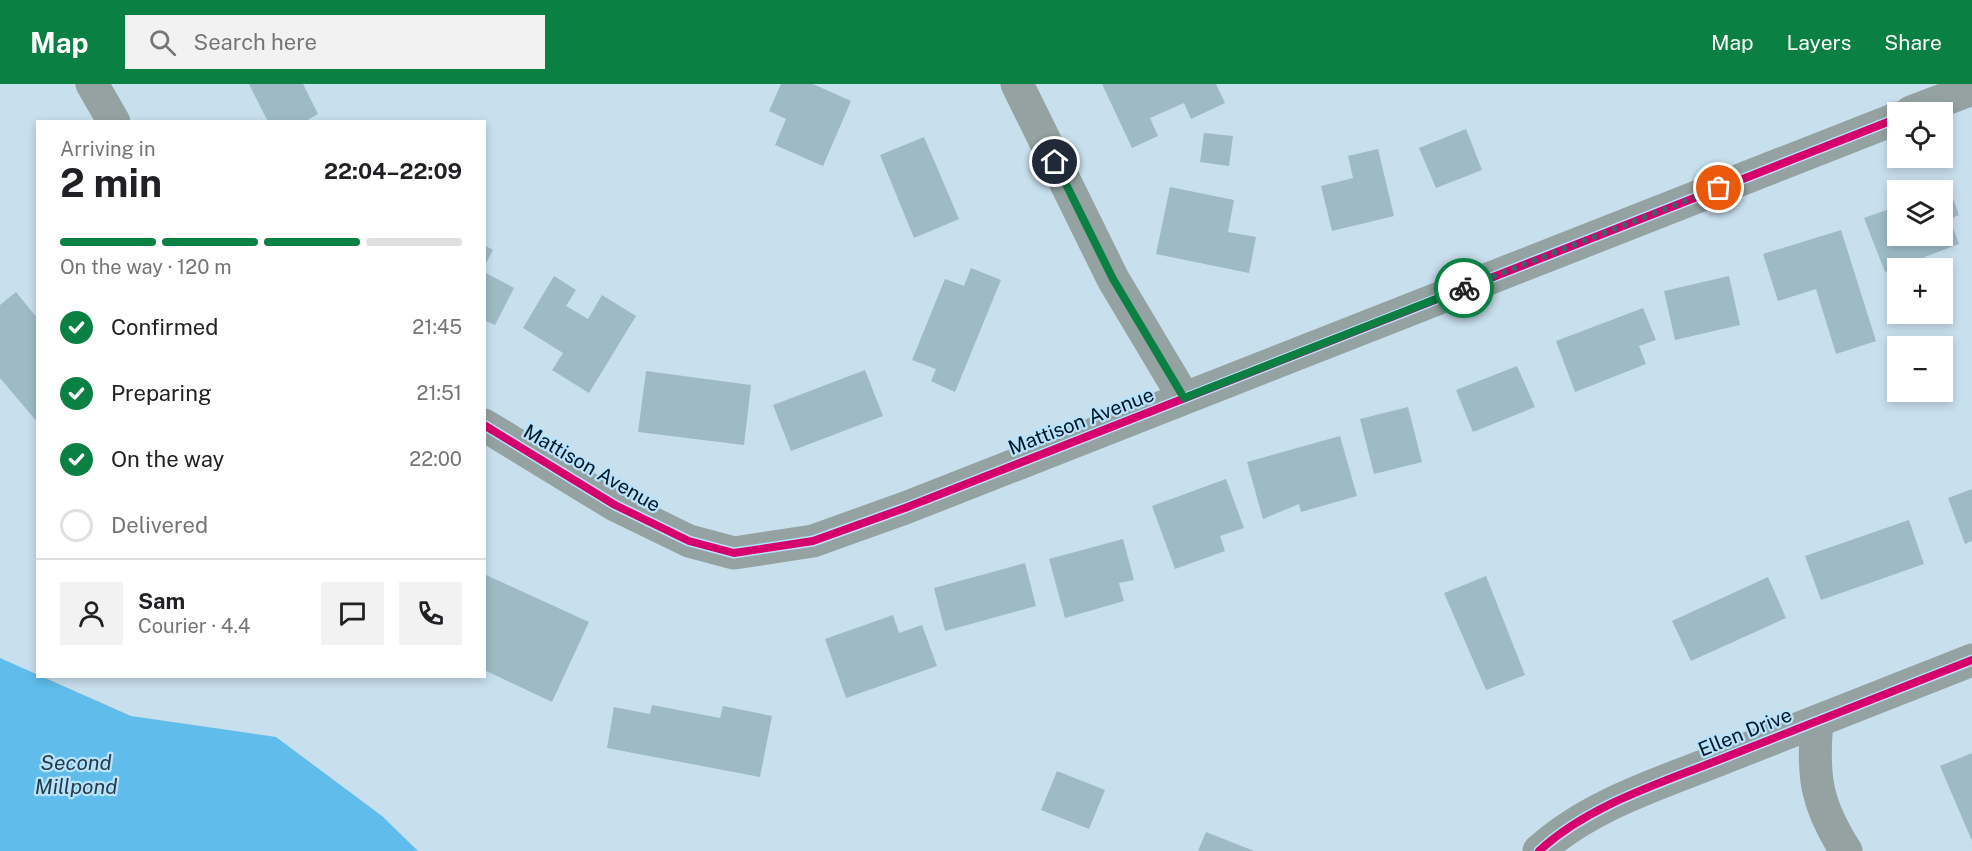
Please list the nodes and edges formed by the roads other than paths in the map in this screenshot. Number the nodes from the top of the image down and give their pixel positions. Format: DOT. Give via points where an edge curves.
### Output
graph roads {
  1 [pos="92,84"];
  2 [pos="1017,84"];
  3 [pos="1972,89"];
  4 [pos="1938,102"];
  5 [pos="113,120"];
  6 [pos="1887,122"];
  7 [pos="1184,398"];
  8 [pos="486,426"];
  9 [pos="1972,660"];
  10 [pos="1817,721"];
  11 [pos="1539,851"];
  12 [pos="1846,851"];
  1 -- 5 [label="street"];
  2 -- 7 [label="street" via="1113,279"];
  3 -- 4 [label="street"];
  6 -- 7 [label="street, Mattison Avenue"];
  7 -- 8 [label="street, Mattison Avenue" via="813,541 735,552 689,541 615,505"];
  9 -- 10 [label="street, Ellen Drive"];
  10 -- 11 [label="street, Ellen Drive" via="1590,814 1558,833"];
  10 -- 12 [label="street" via="1813,759 1816,784 1833,830"];
}
